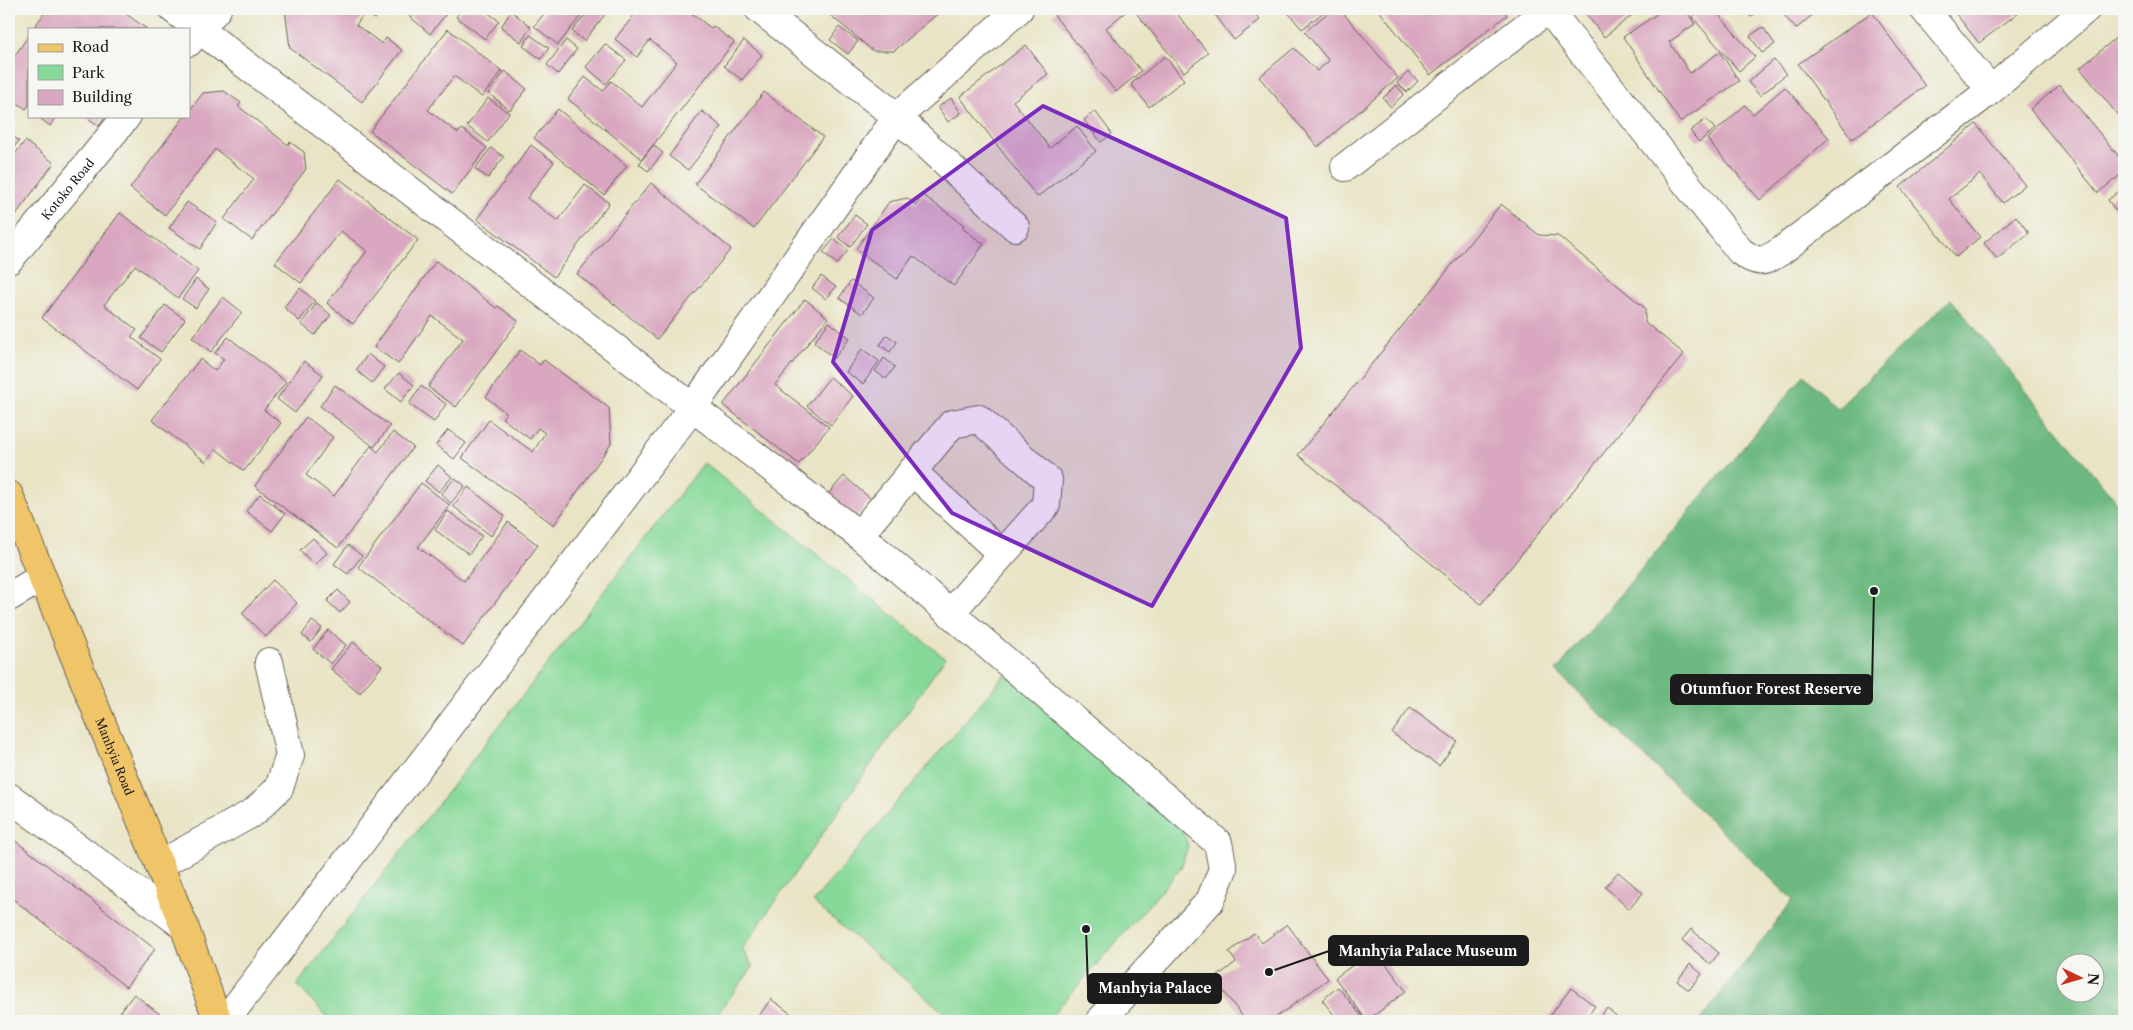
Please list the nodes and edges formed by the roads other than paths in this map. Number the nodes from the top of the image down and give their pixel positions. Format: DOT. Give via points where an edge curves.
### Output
graph roads {
  1 [pos="173,9"];
  2 [pos="759,9"];
  3 [pos="1019,9"];
  4 [pos="1548,9"];
  5 [pos="1924,9"];
  6 [pos="2086,9"];
  7 [pos="202,26"];
  8 [pos="1991,90"];
  9 [pos="897,117"];
  10 [pos="125,118"];
  11 [pos="1345,167"];
  12 [pos="1015,227"];
  13 [pos="9,260"];
  14 [pos="693,407"];
  15 [pos="912,471"];
  16 [pos="9,495"];
  17 [pos="860,535"];
  18 [pos="1002,554"];
  19 [pos="41,578"];
  20 [pos="9,597"];
  21 [pos="951,612"];
  22 [pos="269,662"];
  23 [pos="9,797"];
  24 [pos="159,865"];
  25 [pos="184,926"];
  26 [pos="218,1021"];
  27 [pos="225,1021"];
  28 [pos="1100,1021"];
  1 -- 7 [label="street"];
  2 -- 9 [label="street"];
  3 -- 9 [label="street"];
  4 -- 8 [label="street" via="1740,251 1753,260 1767,260 1781,251"];
  4 -- 11 [label="street"];
  5 -- 8 [label="street"];
  6 -- 8 [label="street"];
  7 -- 14 [label="street"];
  9 -- 12 [label="street"];
  9 -- 14 [label="street"];
  10 -- 13 [label="street, Kotoko Road"];
  14 -- 17 [label="street"];
  14 -- 27 [label="street"];
  15 -- 17 [label="street"];
  15 -- 18 [label="street"];
  15 -- 18 [label="street" via="952,424 979,419 1048,480 1046,505"];
  16 -- 19 [label="main road, Manhyia Road"];
  17 -- 21 [label="street"];
  18 -- 21 [label="street"];
  19 -- 20 [label="street"];
  19 -- 24 [label="main road, Manhyia Road"];
  21 -- 28 [label="street" via="1218,843 1223,869 1210,901"];
  22 -- 24 [label="street" via="290,755 279,788 254,812"];
  23 -- 25 [label="street"];
  24 -- 25 [label="main road, Manhyia Road"];
  25 -- 26 [label="main road, Manhyia Road"];
}
